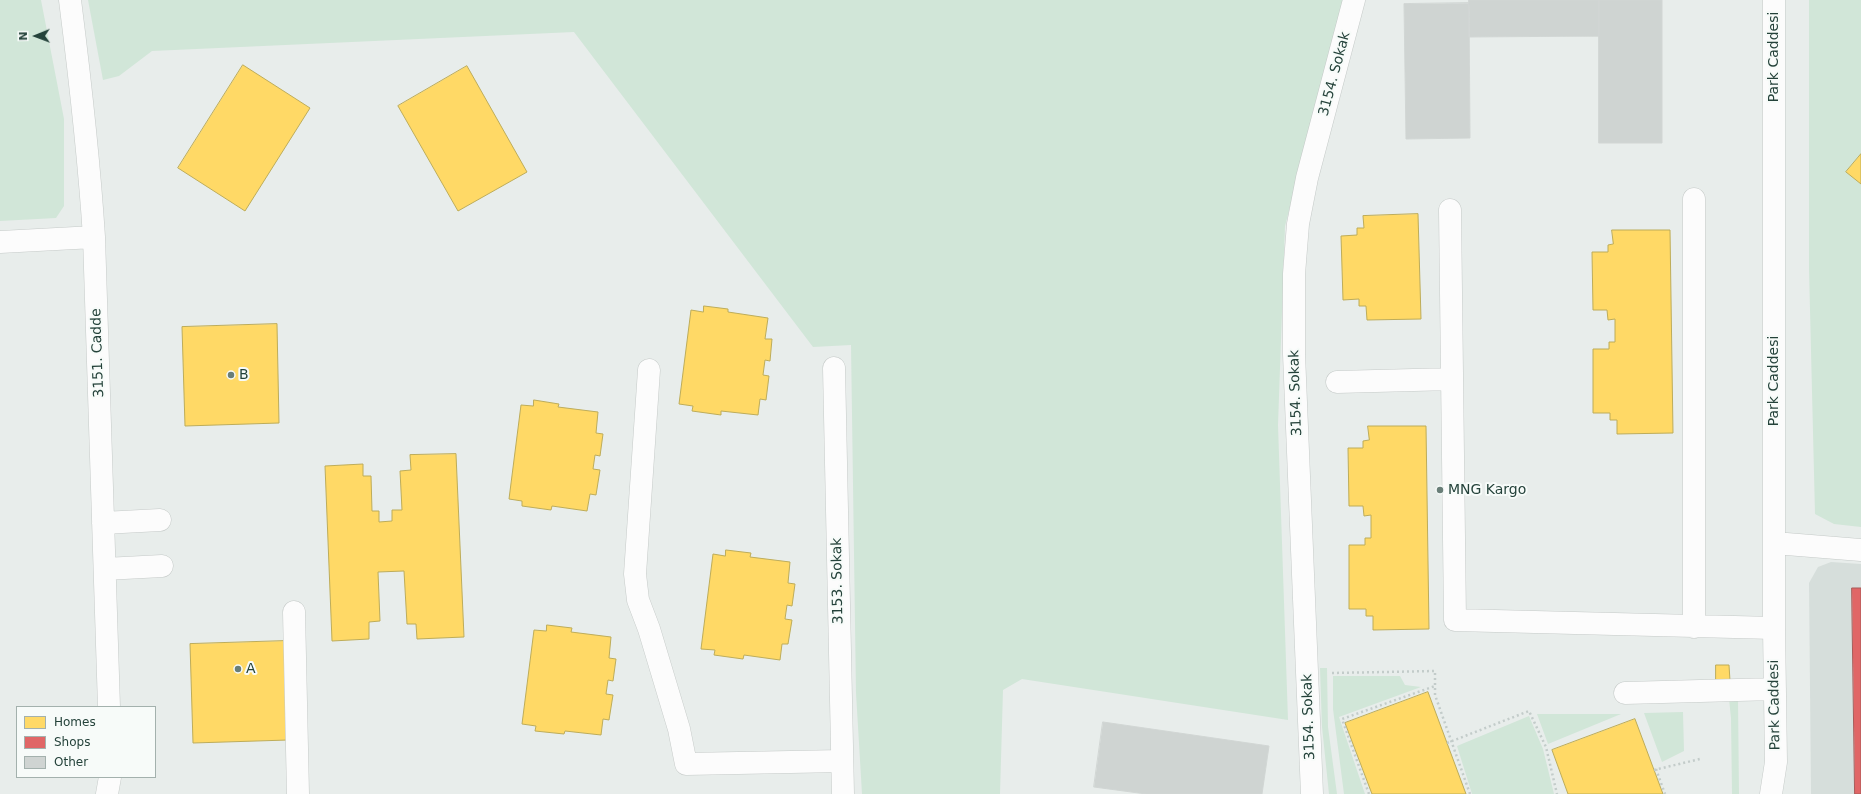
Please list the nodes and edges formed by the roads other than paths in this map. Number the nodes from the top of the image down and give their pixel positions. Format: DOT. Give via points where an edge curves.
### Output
graph roads {
  1 [pos="70,0"];
  2 [pos="1354,0"];
  3 [pos="1774,0"];
  4 [pos="1694,199"];
  5 [pos="1450,210"];
  6 [pos="94,237"];
  7 [pos="0,242"];
  8 [pos="834,368"];
  9 [pos="649,370"];
  10 [pos="1452,379"];
  11 [pos="1337,382"];
  12 [pos="160,520"];
  13 [pos="103,523"];
  14 [pos="1774,543"];
  15 [pos="1861,550"];
  16 [pos="162,566"];
  17 [pos="105,569"];
  18 [pos="294,612"];
  19 [pos="1694,627"];
  20 [pos="1774,628"];
  21 [pos="1775,689"];
  22 [pos="1625,693"];
  23 [pos="109,706"];
  24 [pos="842,761"];
  25 [pos="1776,762"];
  26 [pos="110,778"];
  27 [pos="107,794"];
  28 [pos="298,794"];
  29 [pos="843,794"];
  30 [pos="1312,794"];
  31 [pos="1771,794"];
  32 [pos="1782,794"];
  1 -- 6 [label="street, 3151. Cadde" via="90,166"];
  2 -- 30 [label="street, 3154. Sokak" via="1307,178 1298,224 1294,274 1294,347"];
  3 -- 14 [label="street, Park Caddesi"];
  4 -- 19 [label="street"];
  5 -- 10 [label="street"];
  6 -- 7 [label="street"];
  6 -- 13 [label="street, 3151. Cadde"];
  8 -- 24 [label="street, 3153. Sokak"];
  9 -- 24 [label="street" via="635,574 638,600 679,729 686,764"];
  10 -- 11 [label="street"];
  10 -- 19 [label="street" via="1455,620"];
  12 -- 13 [label="street"];
  13 -- 17 [label="street, 3151. Cadde"];
  14 -- 15 [label="street"];
  14 -- 20 [label="street, Park Caddesi"];
  16 -- 17 [label="street"];
  17 -- 23 [label="street, 3151. Cadde"];
  18 -- 28 [label="street"];
  19 -- 20 [label="street"];
  20 -- 21 [label="street, Park Caddesi"];
  21 -- 22 [label="street"];
  21 -- 25 [label="street, Park Caddesi"];
  24 -- 29 [label="street, 3153. Sokak"];
  25 -- 31 [label="street, Park Caddesi"];
  25 -- 32 [label="street, Park Caddesi"];
  26 -- 27 [label="street"];
}
